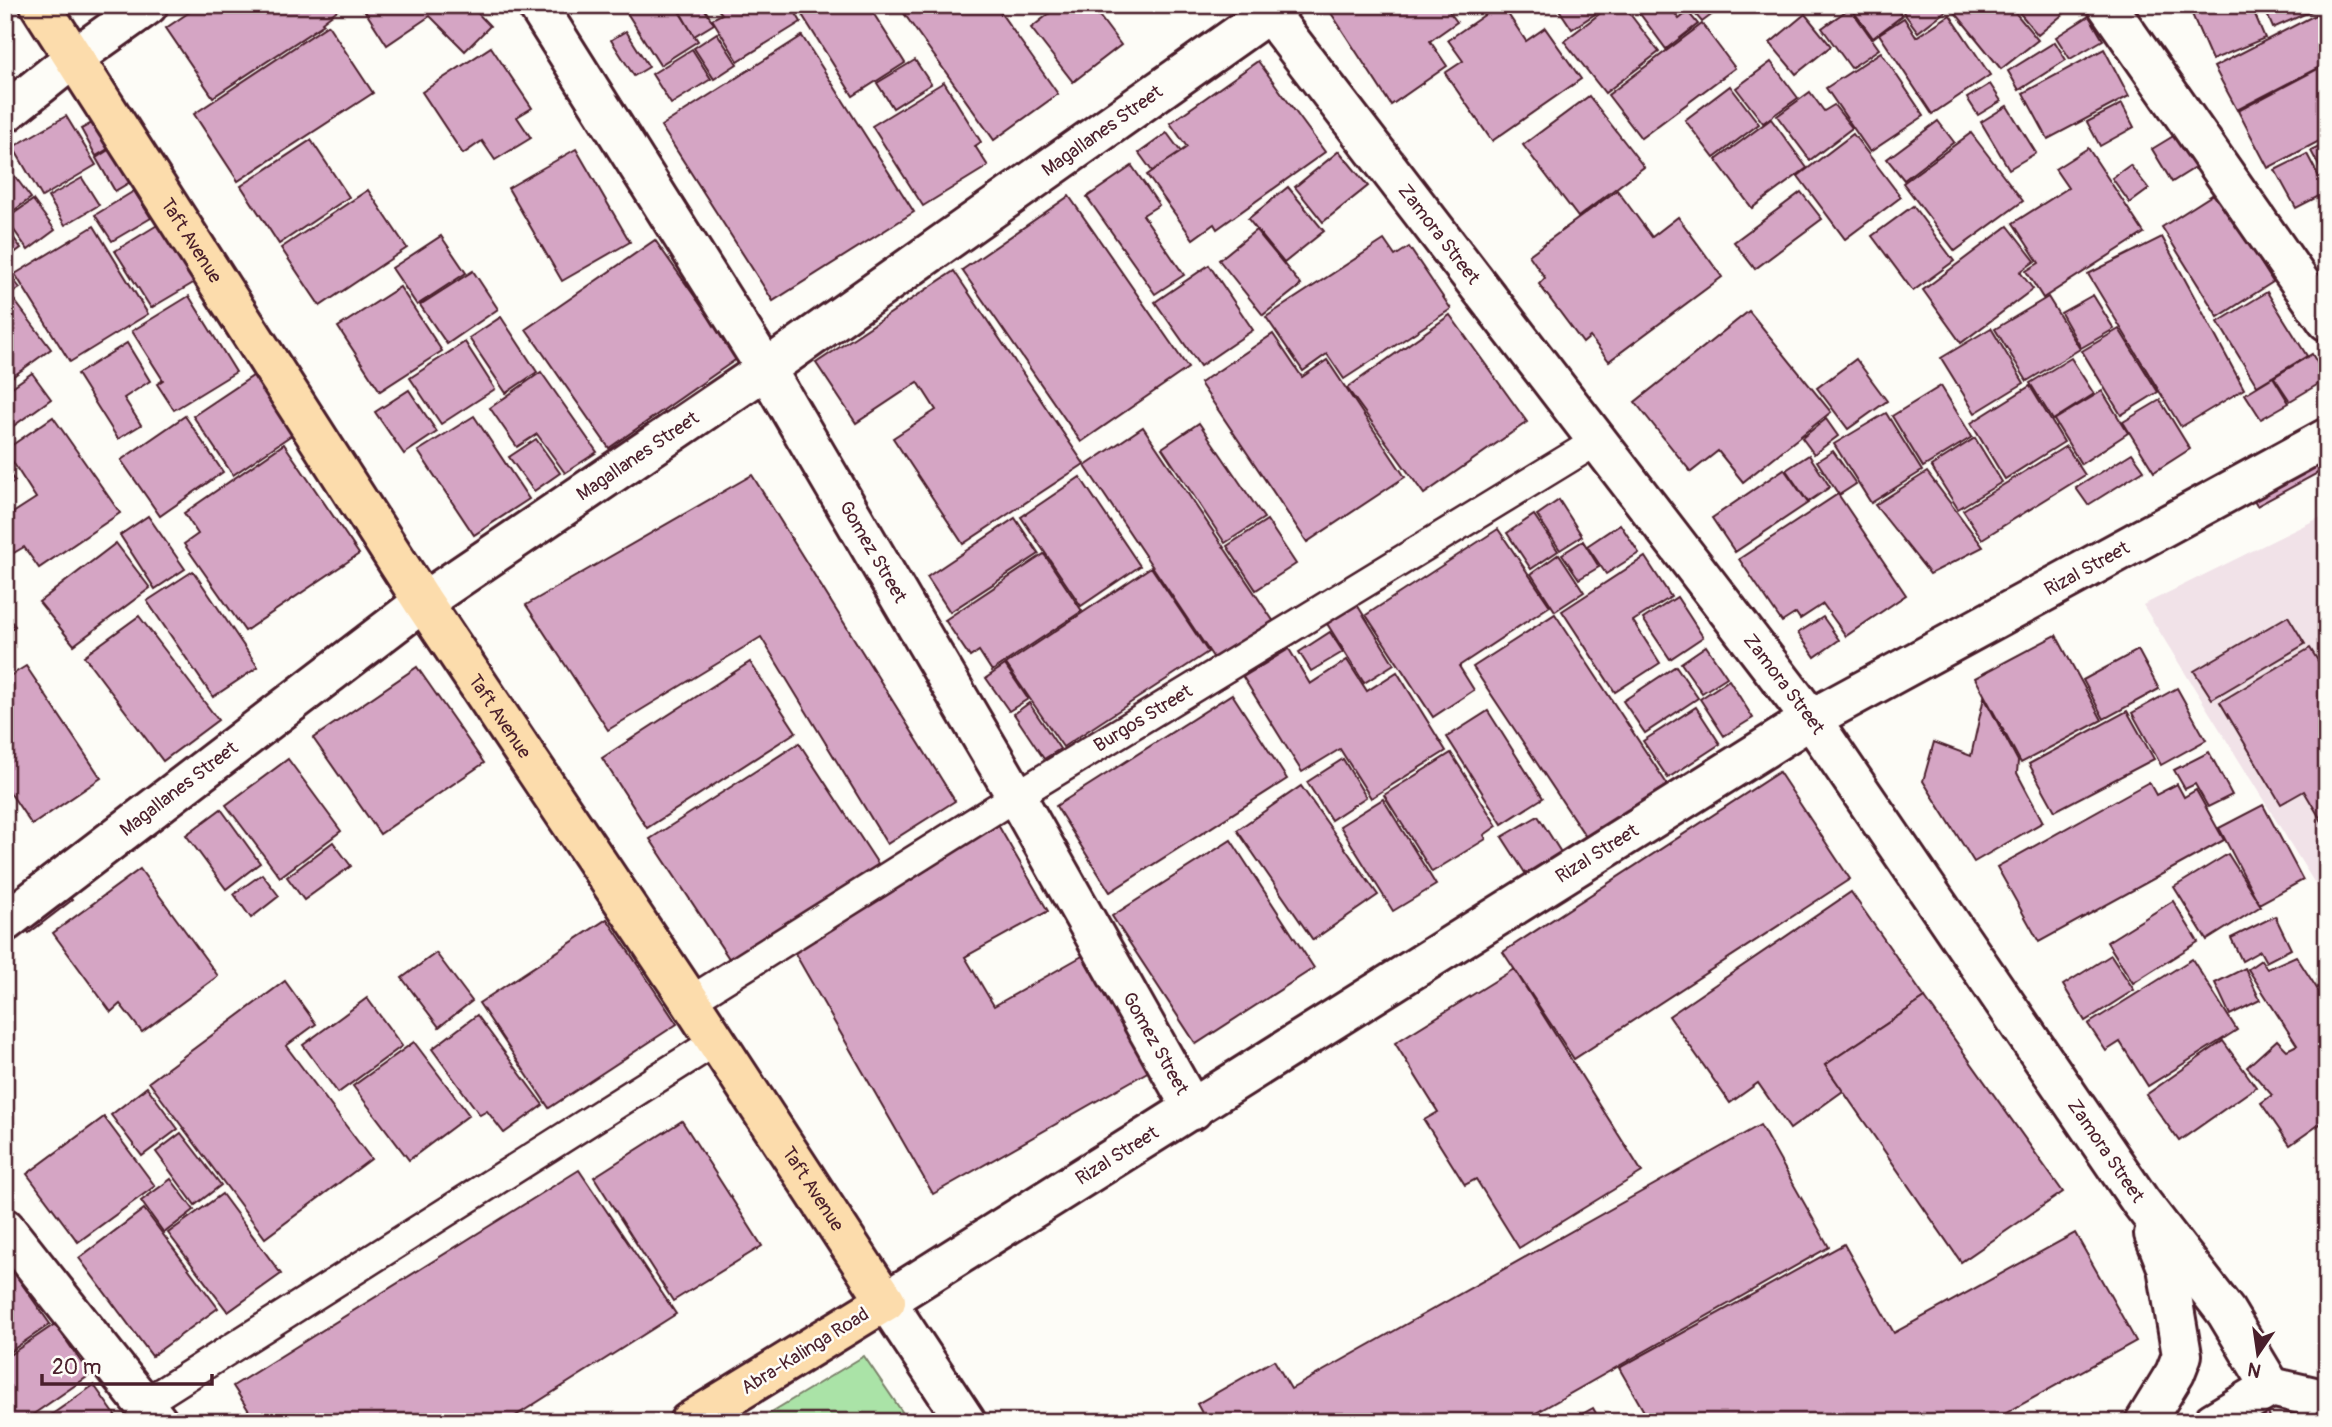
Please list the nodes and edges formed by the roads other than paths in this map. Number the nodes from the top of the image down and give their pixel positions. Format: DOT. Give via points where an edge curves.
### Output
graph roads {
  1 [pos="40,5"];
  2 [pos="148,5"];
  3 [pos="537,5"];
  4 [pos="2107,5"];
  5 [pos="1271,8"];
  6 [pos="75,57"];
  7 [pos="5,113"];
  8 [pos="2327,321"];
  9 [pos="766,369"];
  10 [pos="2327,438"];
  11 [pos="1597,441"];
  12 [pos="423,602"];
  13 [pos="1811,719"];
  14 [pos="1016,796"];
  15 [pos="5,922"];
  16 [pos="690,1001"];
  17 [pos="716,1041"];
  18 [pos="1193,1110"];
  19 [pos="2140,1202"];
  20 [pos="5,1228"];
  21 [pos="886,1301"];
  22 [pos="2270,1387"];
  23 [pos="2327,1400"];
  24 [pos="152,1412"];
  25 [pos="689,1422"];
  26 [pos="966,1422"];
  27 [pos="2145,1422"];
  28 [pos="2213,1422"];
  1 -- 6 [label="main road, Taft Avenue"];
  2 -- 6 [label="street"];
  3 -- 9 [label="street, Gomez Street"];
  4 -- 8 [label="street"];
  5 -- 9 [label="street, Magallanes Street"];
  5 -- 11 [label="street, Zamora Street"];
  6 -- 7 [label="street"];
  6 -- 12 [label="main road, Taft Avenue"];
  9 -- 12 [label="street, Magallanes Street"];
  9 -- 14 [label="street, Gomez Street"];
  10 -- 13 [label="street, Rizal Street"];
  11 -- 13 [label="street, Zamora Street"];
  11 -- 14 [label="lane, Burgos Street"];
  12 -- 15 [label="street, Magallanes Street"];
  12 -- 16 [label="main road, Taft Avenue"];
  13 -- 18 [label="street, Rizal Street"];
  13 -- 19 [label="street, Zamora Street"];
  14 -- 16 [label="lane, Burgos Street"];
  14 -- 18 [label="street, Gomez Street"];
  16 -- 17 [label="main road, Taft Avenue"];
  17 -- 21 [label="main road, Taft Avenue"];
  17 -- 24 [label="lane"];
  18 -- 21 [label="street, Rizal Street"];
  19 -- 22 [label="street, Zamora Street" via="2226,1312"];
  19 -- 27 [label="street" via="2167,1267 2182,1355"];
  20 -- 24 [label="street"];
  21 -- 25 [label="main road, Abra-Kalinga Road"];
  21 -- 26 [label="street, Taft Avenue"];
  22 -- 23 [label="street"];
  22 -- 28 [label="street"];
}
